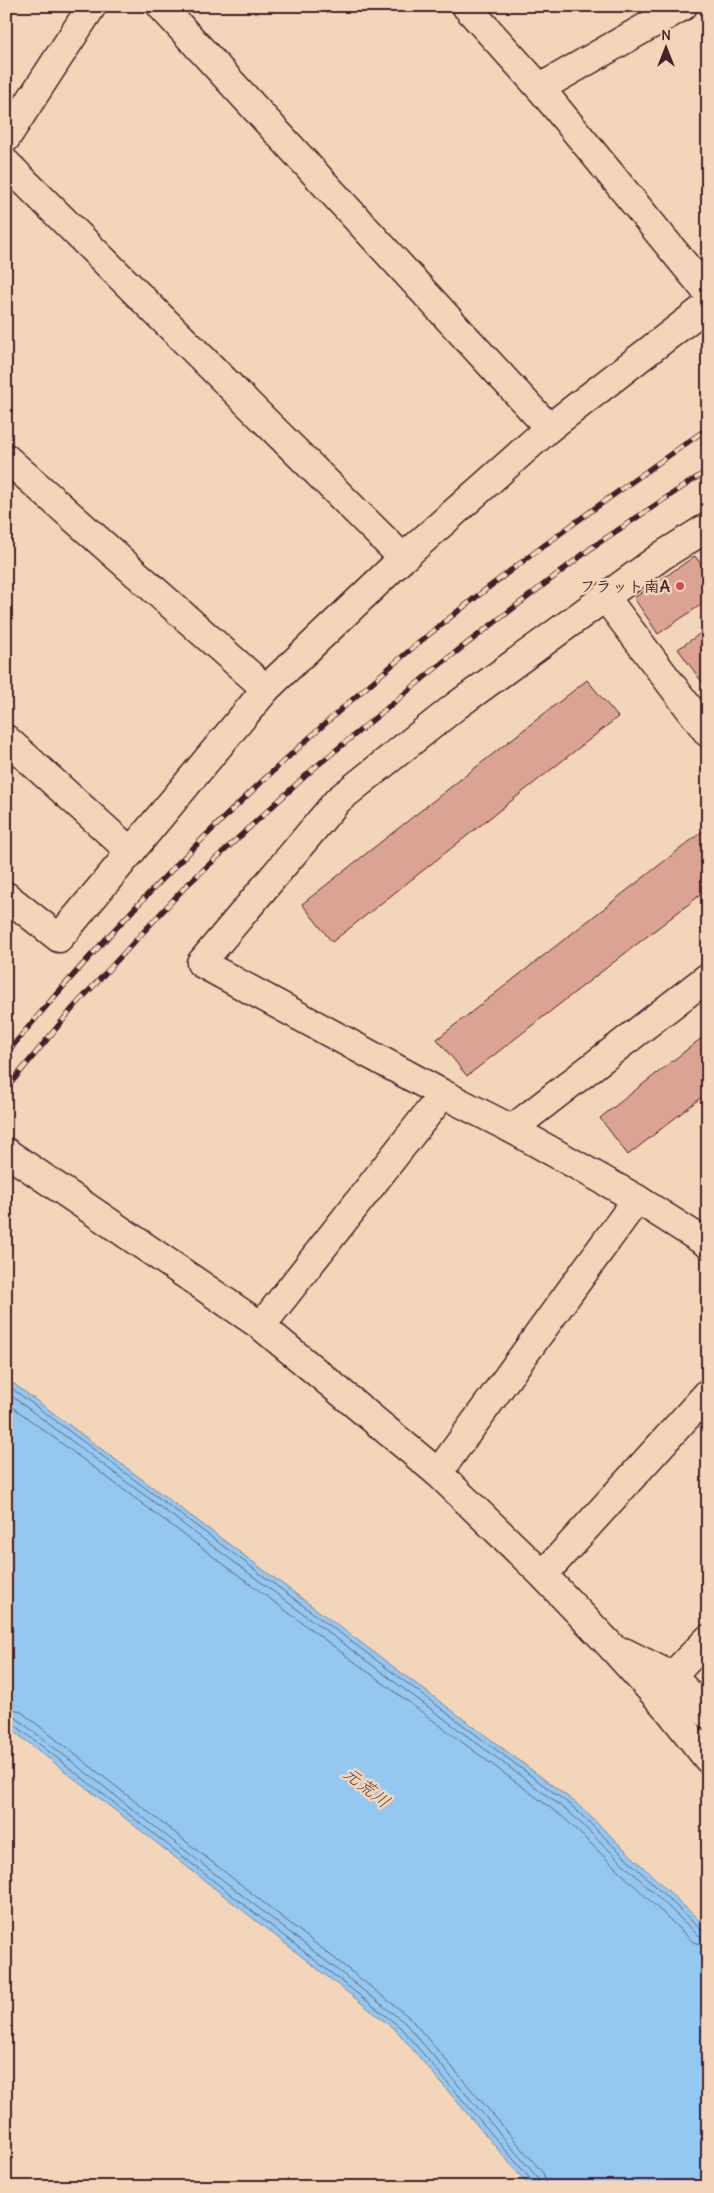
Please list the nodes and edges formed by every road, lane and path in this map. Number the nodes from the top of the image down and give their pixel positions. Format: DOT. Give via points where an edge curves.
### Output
graph roads {
  1 [pos="92,6"];
  2 [pos="161,6"];
  3 [pos="466,6"];
  4 [pos="683,6"];
  5 [pos="540,88"];
  6 [pos="6,138"];
  7 [pos="6,163"];
  8 [pos="708,293"];
  9 [pos="708,305"];
  10 [pos="549,428"];
  11 [pos="6,458"];
  12 [pos="708,527"];
  13 [pos="403,558"];
  14 [pos="606,597"];
  15 [pos="266,689"];
  16 [pos="708,733"];
  17 [pos="6,739"];
  18 [pos="131,852"];
  19 [pos="6,896"];
  20 [pos="708,977"];
  21 [pos="443,1094"];
  22 [pos="512,1129"];
  23 [pos="6,1152"];
  24 [pos="637,1199"];
  25 [pos="708,1244"];
  26 [pos="261,1326"];
  27 [pos="708,1393"];
  28 [pos="438,1473"];
  29 [pos="543,1576"];
  30 [pos="708,1639"];
  31 [pos="610,1645"];
  32 [pos="672,1676"];
  33 [pos="708,1714"];
  34 [pos="708,1759"];
  1 -- 6 [label="street"];
  2 -- 10 [label="street"];
  3 -- 5 [label="street"];
  4 -- 5 [label="street"];
  5 -- 8 [label="street"];
  7 -- 13 [label="street"];
  9 -- 10 [label="street"];
  10 -- 13 [label="street"];
  11 -- 15 [label="street"];
  12 -- 14 [label="street"];
  13 -- 15 [label="street"];
  14 -- 16 [label="street"];
  14 -- 21 [label="street" via="456,706 338,800 201,963"];
  15 -- 18 [label="street"];
  17 -- 18 [label="street"];
  18 -- 19 [label="street" via="59,938"];
  20 -- 22 [label="street"];
  21 -- 22 [label="street"];
  21 -- 26 [label="street"];
  22 -- 24 [label="street"];
  23 -- 26 [label="street"];
  24 -- 25 [label="street"];
  24 -- 28 [label="street"];
  26 -- 28 [label="street"];
  27 -- 29 [label="street"];
  28 -- 29 [label="street"];
  29 -- 31 [label="street"];
  30 -- 32 [label="street"];
  31 -- 32 [label="street"];
  31 -- 34 [label="street"];
  32 -- 33 [label="street"];
}
